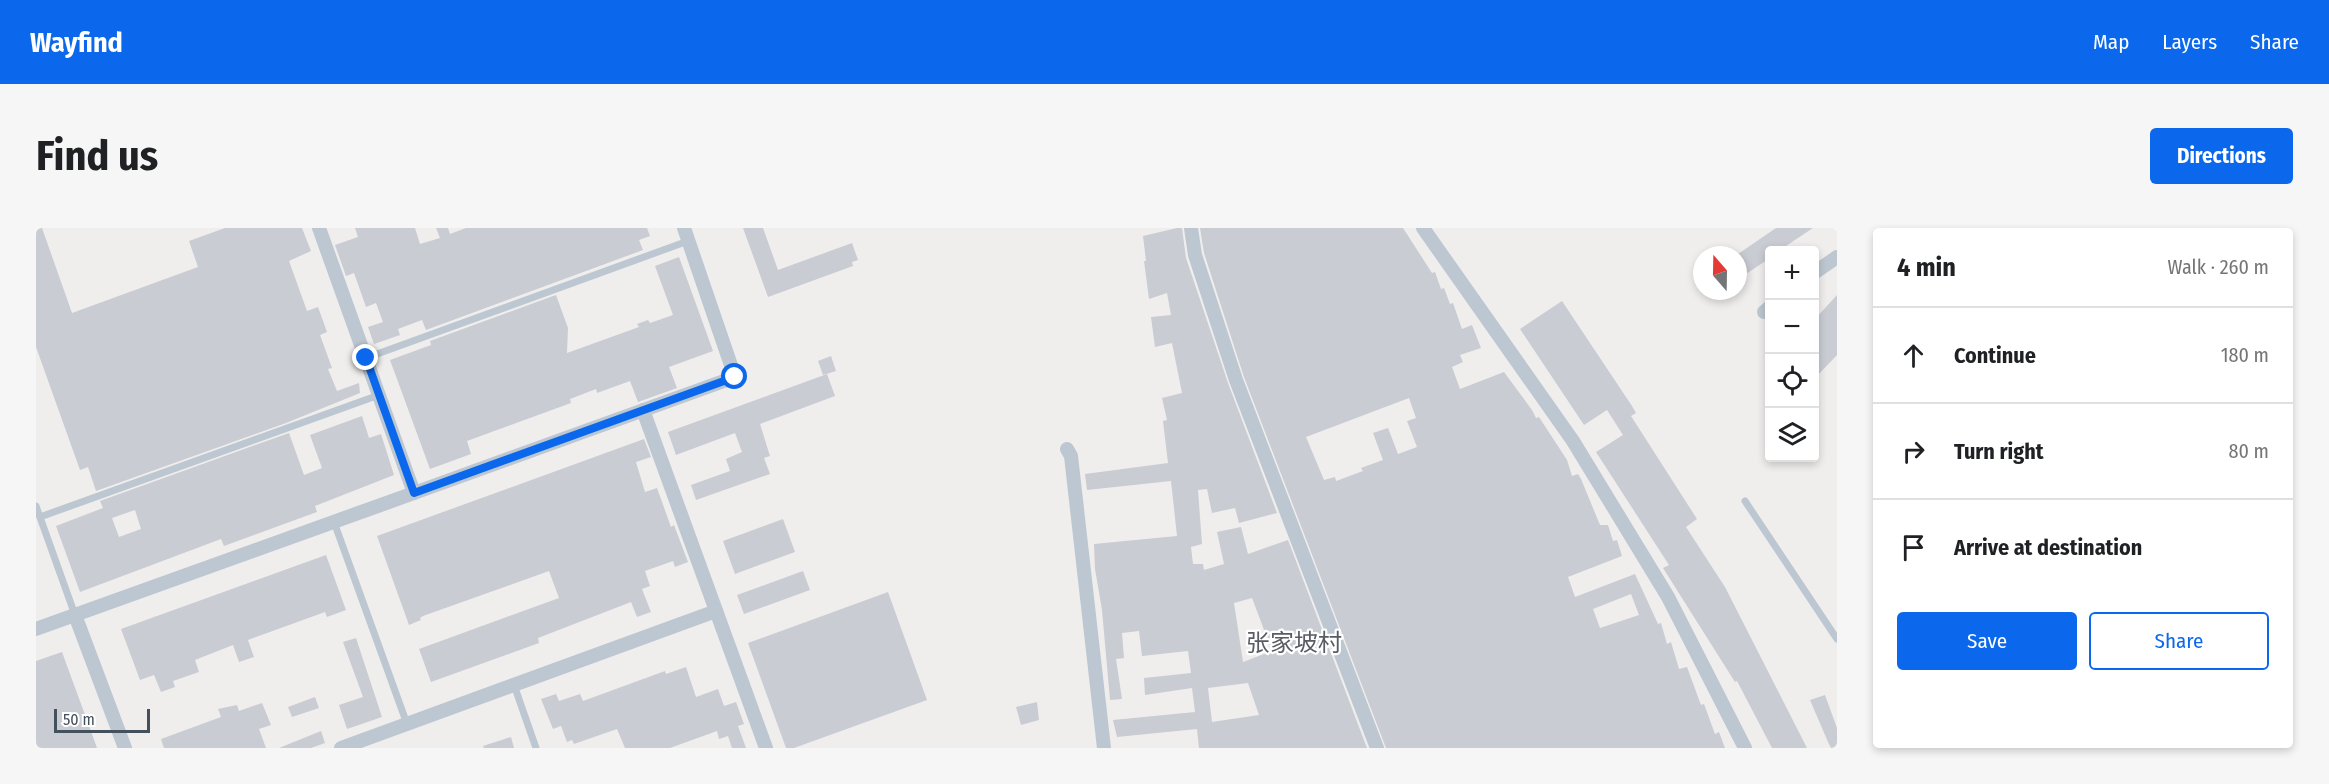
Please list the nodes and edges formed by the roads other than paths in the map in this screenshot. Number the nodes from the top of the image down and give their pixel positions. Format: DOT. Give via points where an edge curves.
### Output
graph roads {
  1 [pos="319,228"];
  2 [pos="1191,228"];
  3 [pos="1423,228"];
  4 [pos="686,235"];
  5 [pos="1837,256"];
  6 [pos="1819,270"];
  7 [pos="366,358"];
  8 [pos="379,394"];
  9 [pos="643,410"];
  10 [pos="1067,449"];
  11 [pos="414,493"];
  12 [pos="1745,501"];
  13 [pos="36,506"];
  14 [pos="40,517"];
  15 [pos="334,522"];
  16 [pos="716,611"];
  17 [pos="75,615"];
  18 [pos="36,629"];
  19 [pos="1837,639"];
  20 [pos="514,685"];
  21 [pos="407,724"];
  22 [pos="125,748"];
  23 [pos="341,748"];
  24 [pos="536,748"];
  25 [pos="766,748"];
  26 [pos="1104,748"];
  27 [pos="1377,748"];
  28 [pos="1745,748"];
  1 -- 7 [label="street"];
  2 -- 27 [label="street" via="1236,380"];
  3 -- 28 [label="street" via="1573,441 1668,597"];
  4 -- 7 [label="lane"];
  4 -- 9 [label="street" via="735,377"];
  5 -- 6 [label="street"];
  7 -- 8 [label="street"];
  8 -- 11 [label="street"];
  8 -- 14 [label="lane"];
  9 -- 11 [label="street"];
  9 -- 16 [label="street"];
  10 -- 26 [label="street" via="1071,456"];
  11 -- 15 [label="street"];
  12 -- 19 [label="lane"];
  13 -- 14 [label="lane"];
  14 -- 17 [label="lane"];
  15 -- 17 [label="street"];
  15 -- 21 [label="lane"];
  16 -- 20 [label="street"];
  16 -- 25 [label="street"];
  17 -- 18 [label="street"];
  17 -- 22 [label="street"];
  20 -- 21 [label="street"];
  20 -- 24 [label="lane"];
  21 -- 23 [label="street"];
}
